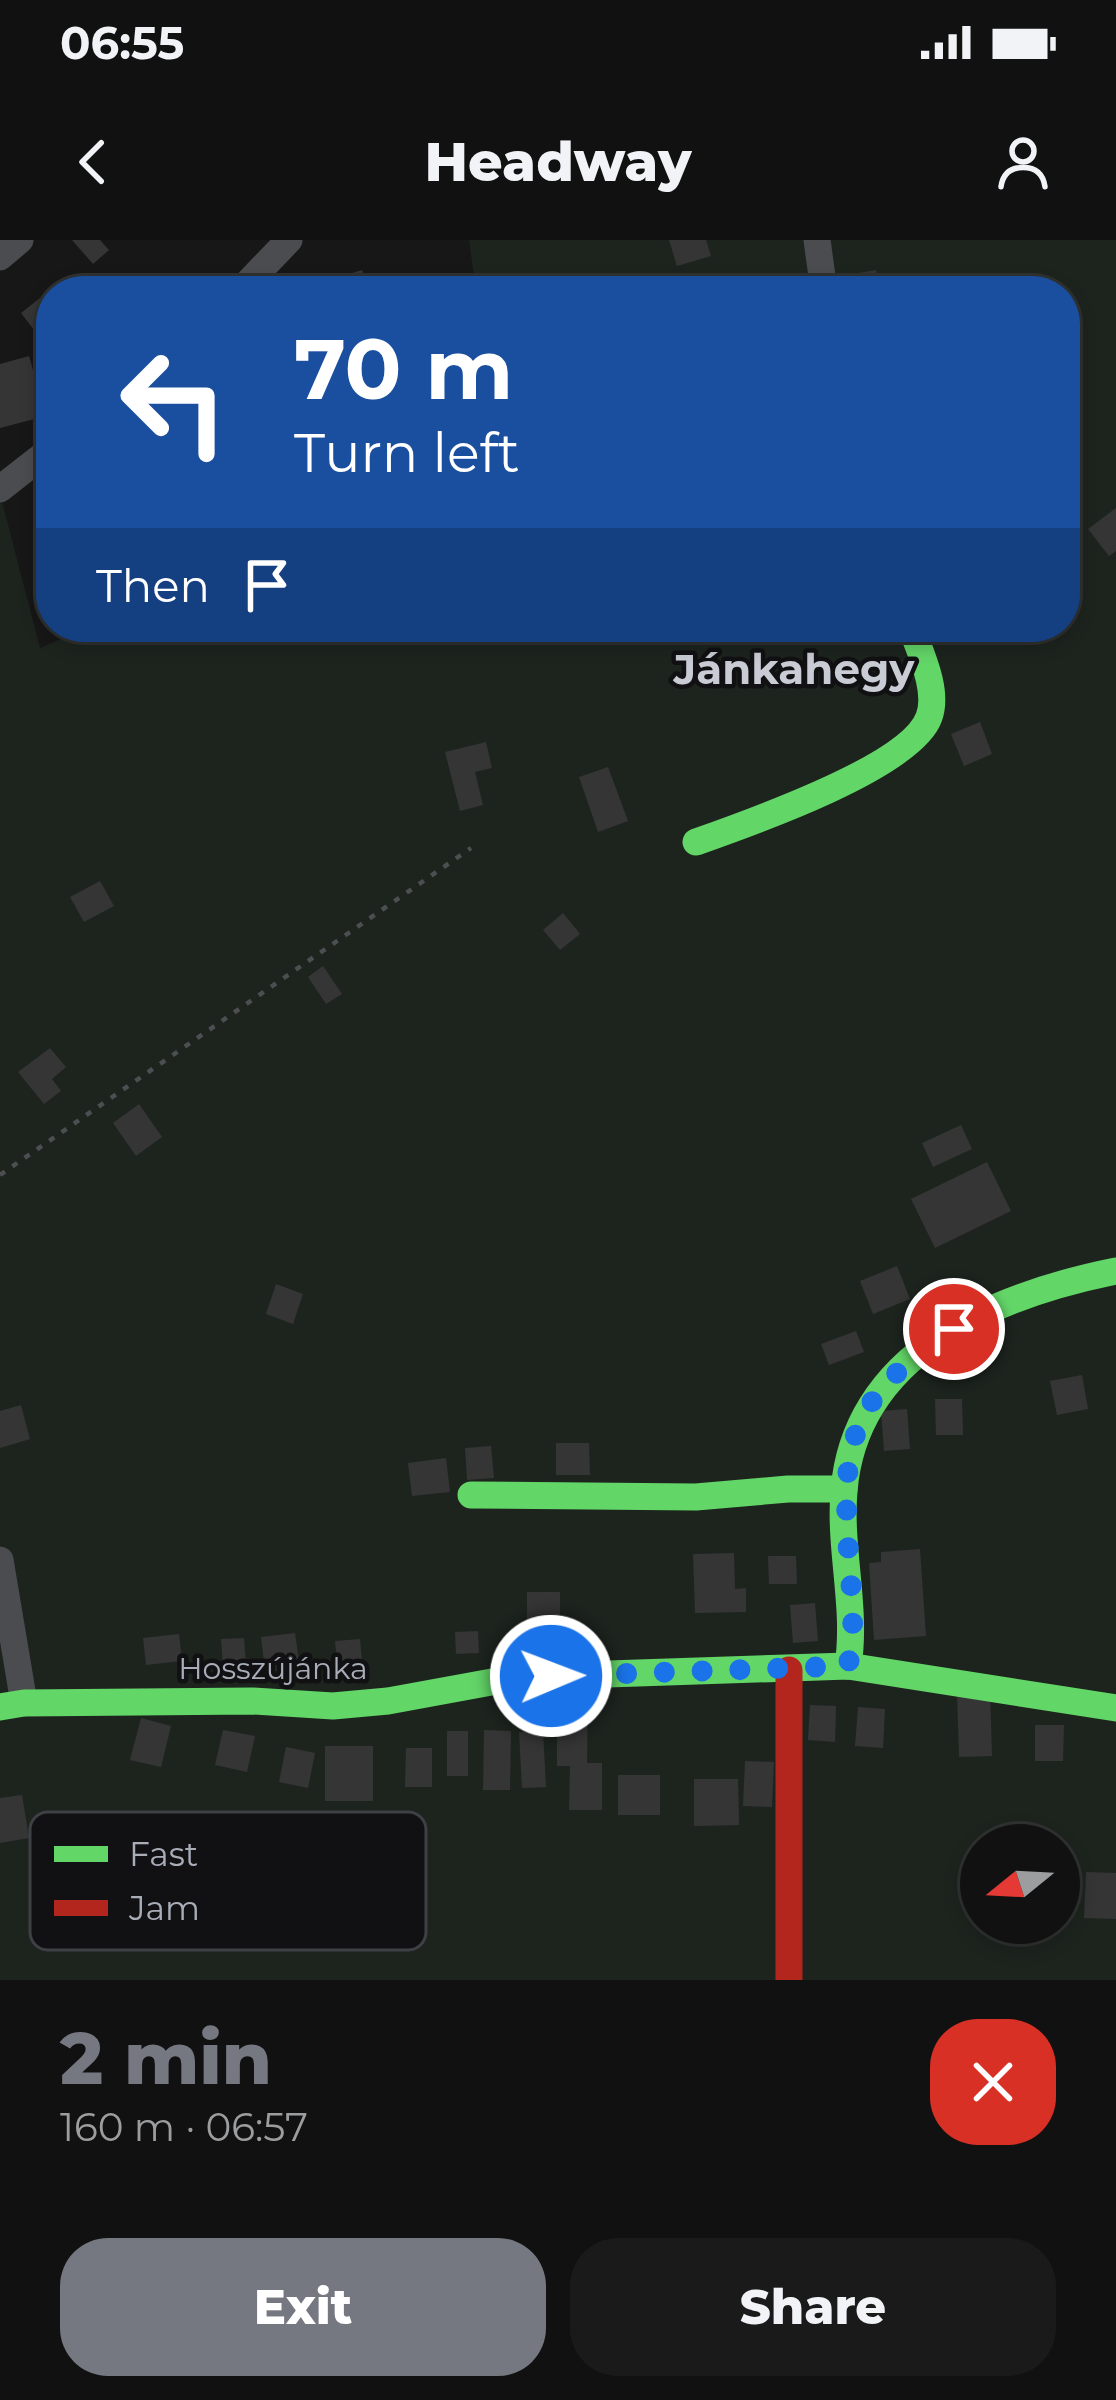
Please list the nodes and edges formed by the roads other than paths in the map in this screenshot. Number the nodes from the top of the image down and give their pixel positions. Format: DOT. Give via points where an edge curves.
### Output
graph roads {
  1 [pos="20,240"];
  2 [pos="289,240"];
  3 [pos="818,240"];
  4 [pos="0,256"];
  5 [pos="254,276"];
  6 [pos="822,276"];
  7 [pos="36,461"];
  8 [pos="0,490"];
  9 [pos="916,642"];
  10 [pos="697,842"];
  11 [pos="1116,1271"];
  12 [pos="844,1490"];
  13 [pos="471,1495"];
  14 [pos="0,1560"];
  15 [pos="848,1666"];
  16 [pos="789,1670"];
  17 [pos="12,1705"];
  18 [pos="1116,1708"];
  19 [pos="789,1980"];
  1 -- 4 [label="street"];
  2 -- 5 [label="street"];
  3 -- 6 [label="street"];
  7 -- 8 [label="street"];
  9 -- 10 [label="street" via="931,714 922,732 780,812"];
  11 -- 12 [label="street" via="1030,1290 924,1348 866,1408"];
  12 -- 13 [label="street"];
  12 -- 15 [label="street" via="855,1635"];
  14 -- 17 [label="street"];
  15 -- 16 [label="street, Hosszújánka"];
  15 -- 18 [label="street, Hosszújánka"];
  16 -- 17 [label="street, Hosszújánka" via="519,1677 333,1706"];
  16 -- 19 [label="street"];
}
